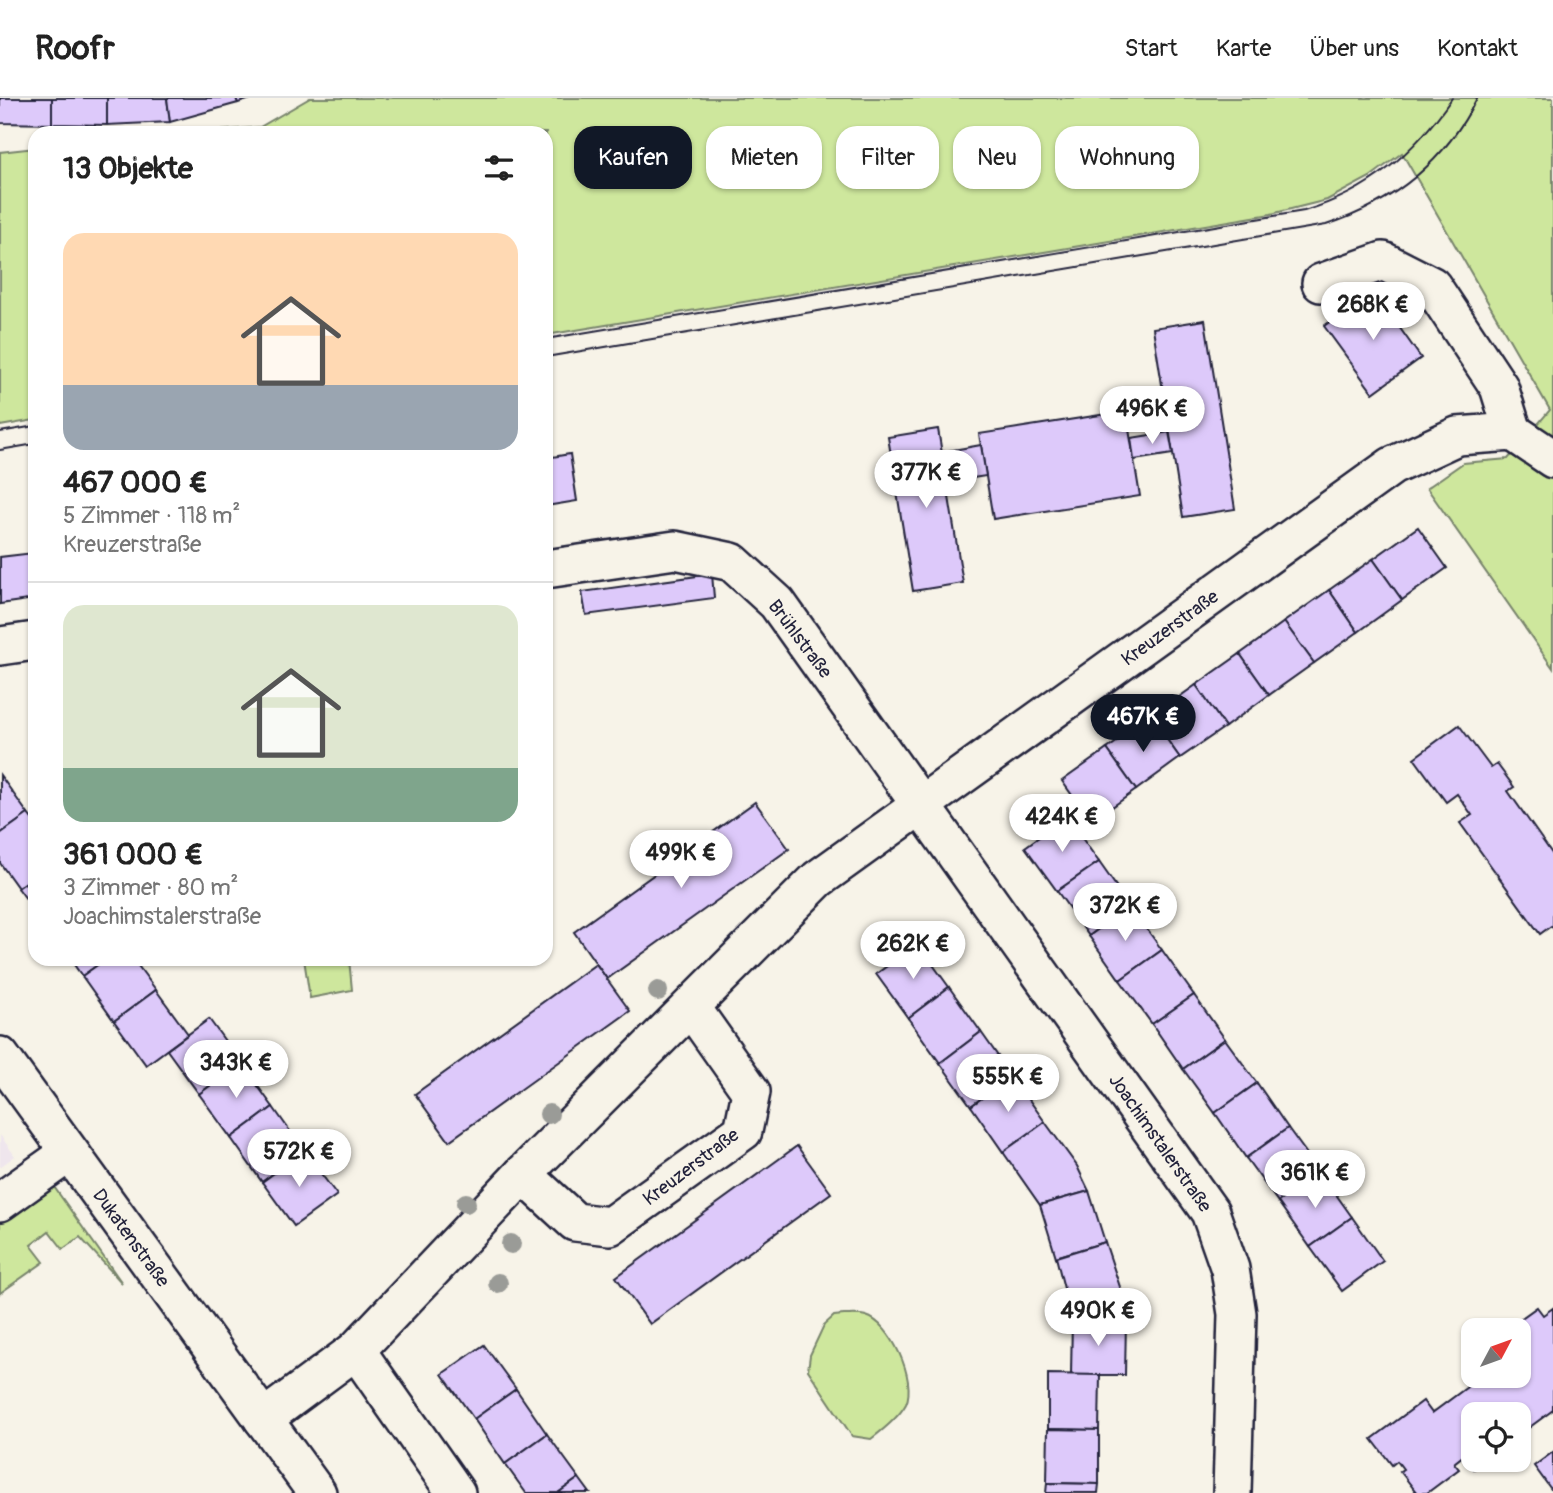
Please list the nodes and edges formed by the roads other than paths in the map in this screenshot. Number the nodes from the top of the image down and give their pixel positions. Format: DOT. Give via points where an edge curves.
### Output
graph roads {
  1 [pos="1321,283"];
  2 [pos="1513,432"];
  3 [pos="1553,459"];
  4 [pos="553,568"];
  5 [pos="28,642"];
  6 [pos="0,646"];
  7 [pos="921,808"];
  8 [pos="691,1007"];
  9 [pos="0,1056"];
  10 [pos="69,1153"];
  11 [pos="523,1174"];
  12 [pos="0,1201"];
  13 [pos="356,1350"];
  14 [pos="263,1419"];
  15 [pos="317,1493"];
  16 [pos="456,1493"];
  17 [pos="1231,1493"];
  1 -- 2 [label="street" via="1383,261 1432,286 1499,387"];
  2 -- 3 [label="street"];
  2 -- 7 [label="street, Kreuzerstraße" via="1457,436 1392,466"];
  4 -- 7 [label="street, Brühlstraße" via="675,550 732,562 777,603"];
  5 -- 6 [label="street"];
  7 -- 8 [label="street, Kreuzerstraße" via="818,879"];
  7 -- 17 [label="street, Joachimstalerstraße" via="1210,1212 1230,1269 1237,1314"];
  8 -- 11 [label="street, Kreuzerstraße"];
  8 -- 11 [label="street, Kreuzerstraße" via="751,1092 743,1131 610,1226 575,1222"];
  9 -- 10 [label="street, Dukatenstraße"];
  10 -- 12 [label="street"];
  10 -- 14 [label="street, Dukatenstraße"];
  11 -- 13 [label="street, Kreuzerstraße"];
  13 -- 14 [label="street, Kreuzerstraße"];
  13 -- 16 [label="street"];
  14 -- 15 [label="street, Dukatenstraße"];
}
